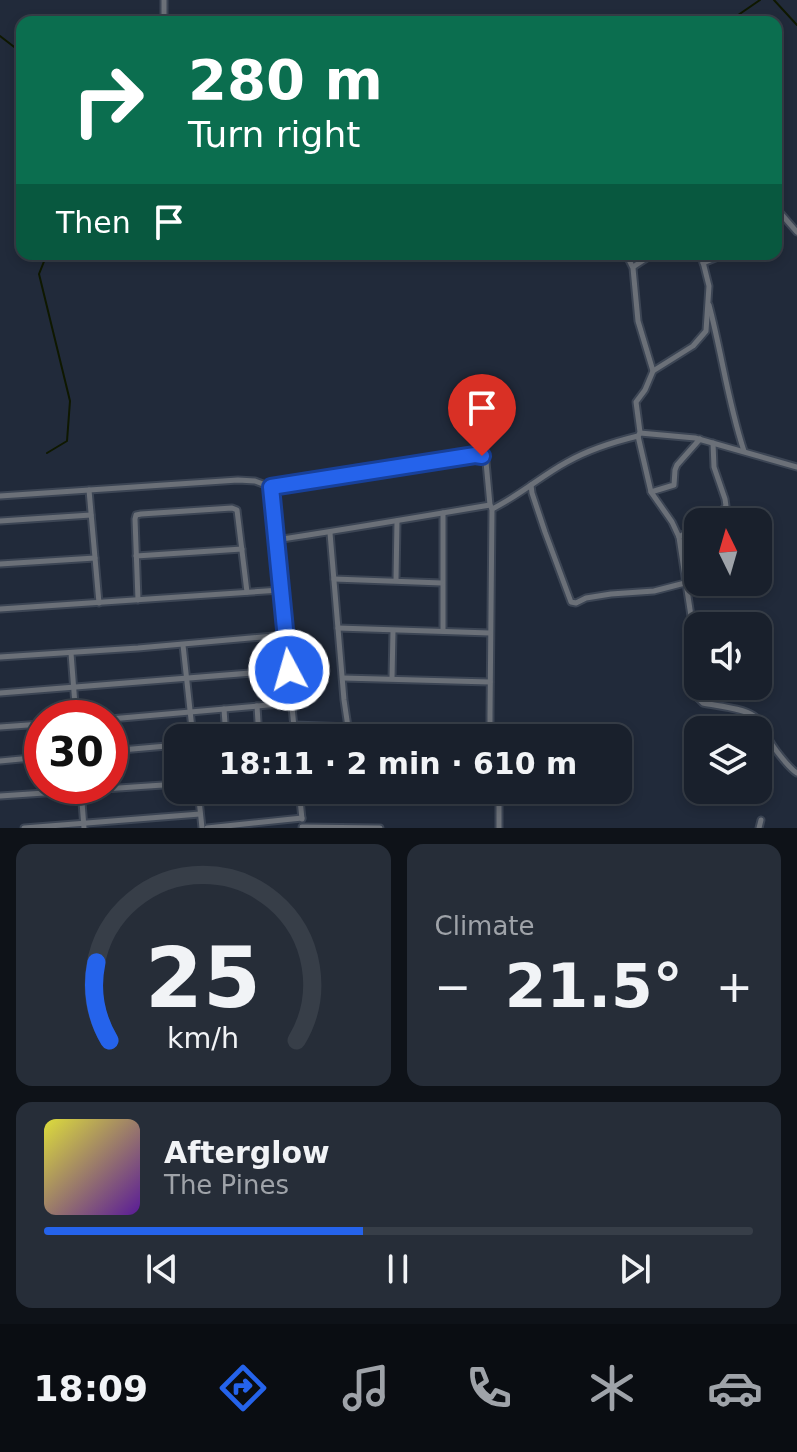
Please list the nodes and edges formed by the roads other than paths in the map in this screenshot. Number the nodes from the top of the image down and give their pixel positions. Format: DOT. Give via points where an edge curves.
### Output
graph roads {
  1 [pos="782,215"];
  2 [pos="797,232"];
  3 [pos="629,260"];
  4 [pos="644,260"];
  5 [pos="702,260"];
  6 [pos="710,260"];
  7 [pos="703,263"];
  8 [pos="633,268"];
  9 [pos="708,301"];
  10 [pos="653,371"];
  11 [pos="639,434"];
  12 [pos="700,439"];
  13 [pos="713,443"];
  14 [pos="744,452"];
  15 [pos="797,467"];
  16 [pos="531,485"];
  17 [pos="271,487"];
  18 [pos="89,490"];
  19 [pos="651,492"];
  20 [pos="0,496"];
  21 [pos="491,507"];
  22 [pos="725,508"];
  23 [pos="443,513"];
  24 [pos="91,515"];
  25 [pos="0,521"];
  26 [pos="397,521"];
  27 [pos="330,533"];
  28 [pos="684,534"];
  29 [pos="679,537"];
  30 [pos="276,540"];
  31 [pos="242,549"];
  32 [pos="136,556"];
  33 [pos="95,558"];
  34 [pos="0,564"];
  35 [pos="684,575"];
  36 [pos="334,579"];
  37 [pos="396,580"];
  38 [pos="442,583"];
  39 [pos="684,583"];
  40 [pos="281,590"];
  41 [pos="247,592"];
  42 [pos="687,596"];
  43 [pos="138,600"];
  44 [pos="99,603"];
  45 [pos="0,609"];
  46 [pos="338,628"];
  47 [pos="393,631"];
  48 [pos="443,631"];
  49 [pos="490,633"];
  50 [pos="285,635"];
  51 [pos="183,645"];
  52 [pos="71,653"];
  53 [pos="0,657"];
  54 [pos="289,670"];
  55 [pos="186,677"];
  56 [pos="343,678"];
  57 [pos="392,678"];
  58 [pos="490,682"];
  59 [pos="74,686"];
  60 [pos="0,693"];
  61 [pos="75,700"];
  62 [pos="292,703"];
  63 [pos="257,706"];
  64 [pos="224,709"];
  65 [pos="190,712"];
  66 [pos="128,717"];
  67 [pos="191,724"];
  68 [pos="225,724"];
  69 [pos="258,724"];
  70 [pos="294,724"];
  71 [pos="348,724"];
  72 [pos="490,724"];
  73 [pos="24,725"];
  74 [pos="0,727"];
  75 [pos="164,746"];
  76 [pos="128,749"];
  77 [pos="24,759"];
  78 [pos="0,761"];
  79 [pos="797,773"];
  80 [pos="164,785"];
  81 [pos="128,786"];
  82 [pos="24,794"];
  83 [pos="0,796"];
  84 [pos="82,804"];
  85 [pos="199,804"];
  86 [pos="300,804"];
  87 [pos="499,804"];
  88 [pos="200,814"];
  89 [pos="302,818"];
  90 [pos="761,820"];
  91 [pos="84,826"];
  92 [pos="238,826"];
  93 [pos="24,828"];
  94 [pos="204,828"];
  95 [pos="302,828"];
  96 [pos="380,828"];
  97 [pos="499,828"];
  98 [pos="759,828"];
  1 -- 2 [label="street"];
  3 -- 8 [label="street"];
  4 -- 8 [label="street"];
  5 -- 7 [label="street"];
  6 -- 7 [label="street"];
  7 -- 9 [label="street"];
  8 -- 10 [label="street" via="638,321"];
  9 -- 10 [label="street" via="706,331 684,353"];
  9 -- 14 [label="street"];
  10 -- 11 [label="street" via="636,402"];
  11 -- 12 [label="street"];
  11 -- 16 [label="street" via="584,453"];
  11 -- 19 [label="street"];
  12 -- 13 [label="street"];
  12 -- 19 [label="street" via="677,465 674,485"];
  13 -- 14 [label="street"];
  13 -- 22 [label="street"];
  14 -- 15 [label="street"];
  16 -- 21 [label="street"];
  16 -- 39 [label="street" via="571,602"];
  17 -- 18 [label="street" via="238,480"];
  17 -- 21 [label="street" via="475,455 486,462"];
  17 -- 30 [label="street"];
  18 -- 20 [label="street"];
  18 -- 24 [label="street"];
  19 -- 29 [label="street"];
  21 -- 23 [label="street"];
  21 -- 49 [label="street"];
  23 -- 26 [label="street"];
  23 -- 38 [label="street"];
  24 -- 25 [label="street"];
  24 -- 33 [label="street"];
  26 -- 27 [label="street"];
  26 -- 37 [label="street"];
  27 -- 30 [label="street"];
  27 -- 36 [label="street"];
  28 -- 29 [label="street"];
  29 -- 35 [label="street"];
  30 -- 40 [label="street"];
  31 -- 32 [label="street"];
  31 -- 32 [label="street" via="237,510 232,508 141,514 135,519"];
  31 -- 41 [label="street"];
  32 -- 43 [label="street"];
  33 -- 34 [label="street"];
  33 -- 44 [label="street"];
  36 -- 37 [label="street"];
  36 -- 46 [label="street"];
  37 -- 38 [label="street"];
  38 -- 48 [label="street"];
  40 -- 41 [label="street"];
  40 -- 50 [label="street"];
  41 -- 43 [label="street"];
  42 -- 79 [label="street" via="698,698 755,717"];
  43 -- 44 [label="street"];
  44 -- 45 [label="street"];
  46 -- 47 [label="street"];
  46 -- 56 [label="street"];
  47 -- 48 [label="street"];
  47 -- 57 [label="street"];
  48 -- 49 [label="street"];
  49 -- 58 [label="street"];
  50 -- 51 [label="street"];
  50 -- 54 [label="street"];
  51 -- 52 [label="street"];
  51 -- 55 [label="street"];
  52 -- 53 [label="street"];
  52 -- 59 [label="street"];
  54 -- 55 [label="street"];
  54 -- 62 [label="street"];
  55 -- 59 [label="street"];
  55 -- 65 [label="street"];
  56 -- 57 [label="street"];
  56 -- 71 [label="street"];
  57 -- 58 [label="street"];
  58 -- 72 [label="street"];
  59 -- 60 [label="street"];
  59 -- 61 [label="street"];
  62 -- 63 [label="street"];
  62 -- 70 [label="street"];
  63 -- 64 [label="street"];
  63 -- 69 [label="street"];
  64 -- 65 [label="street"];
  64 -- 68 [label="street"];
  65 -- 66 [label="street"];
  65 -- 67 [label="street"];
  73 -- 74 [label="street"];
  75 -- 76 [label="street"];
  77 -- 78 [label="street"];
  80 -- 81 [label="street"];
  82 -- 83 [label="street"];
  84 -- 91 [label="street"];
  85 -- 88 [label="street"];
  86 -- 89 [label="street"];
  87 -- 97 [label="street"];
  88 -- 91 [label="street"];
  88 -- 94 [label="street"];
  89 -- 92 [label="street"];
  89 -- 95 [label="street"];
  90 -- 98 [label="street"];
  91 -- 93 [label="street"];
  92 -- 94 [label="street"];
  95 -- 96 [label="street"];
}
